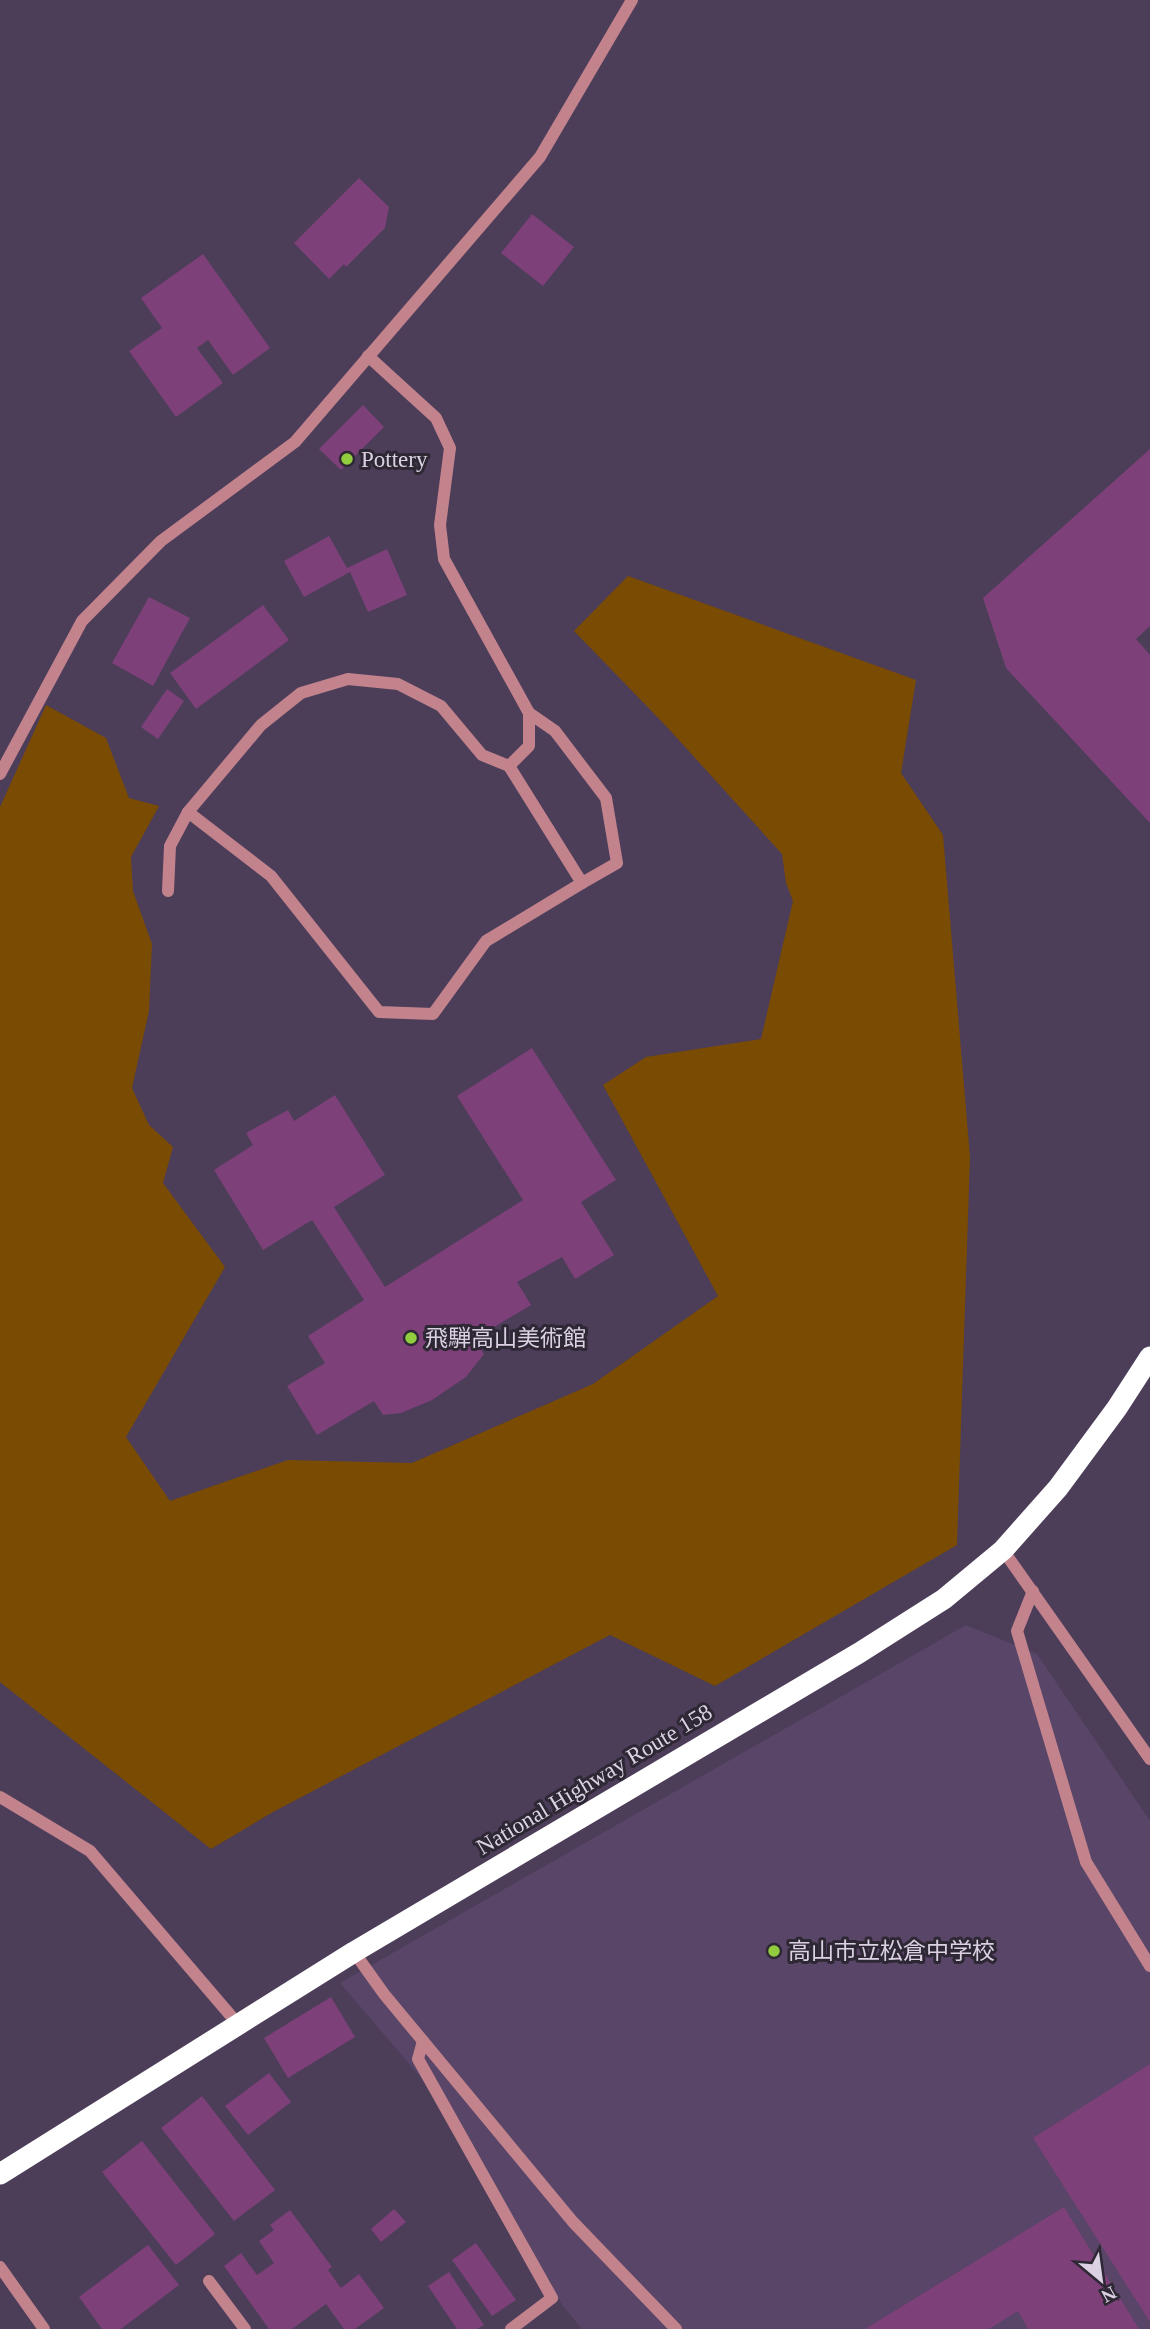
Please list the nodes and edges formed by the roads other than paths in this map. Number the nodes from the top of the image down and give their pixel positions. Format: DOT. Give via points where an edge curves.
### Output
graph roads {
  1 [pos="632,0"];
  2 [pos="368,356"];
  3 [pos="529,713"];
  4 [pos="509,766"];
  5 [pos="0,774"];
  6 [pos="188,812"];
  7 [pos="582,883"];
  8 [pos="168,891"];
  9 [pos="1150,1357"];
  10 [pos="1003,1550"];
  11 [pos="1033,1591"];
  12 [pos="1150,1759"];
  13 [pos="0,1797"];
  14 [pos="354,1952"];
  15 [pos="1150,1966"];
  16 [pos="237,2023"];
  17 [pos="423,2040"];
  18 [pos="0,2174"];
  19 [pos="0,2267"];
  20 [pos="209,2281"];
  21 [pos="44,2329"];
  22 [pos="245,2329"];
  23 [pos="511,2329"];
  24 [pos="676,2329"];
  1 -- 2 [label="street" via="540,157"];
  2 -- 3 [label="street" via="436,418 450,448 440,524 444,559"];
  2 -- 5 [label="street" via="295,442 161,541 82,621"];
  3 -- 4 [label="street" via="529,746"];
  3 -- 7 [label="street" via="555,731 606,798 617,863"];
  4 -- 6 [label="street" via="482,755 441,706 397,684 348,679 302,693 261,725"];
  4 -- 7 [label="street"];
  6 -- 7 [label="street" via="271,876 379,1012 433,1014 486,942"];
  6 -- 8 [label="street" via="170,846"];
  9 -- 10 [label="highway, National Highway Route 158" via="1058,1488"];
  10 -- 11 [label="street"];
  10 -- 14 [label="highway, National Highway Route 158" via="944,1599 859,1653"];
  11 -- 12 [label="street"];
  11 -- 15 [label="street" via="1017,1631 1086,1863"];
  13 -- 16 [label="street" via="90,1851"];
  14 -- 16 [label="highway, National Highway Route 158"];
  14 -- 17 [label="street"];
  16 -- 18 [label="highway, National Highway Route 158"];
  17 -- 23 [label="street" via="418,2059 552,2298"];
  17 -- 24 [label="street" via="573,2222"];
  19 -- 21 [label="street"];
  20 -- 22 [label="street"];
}
